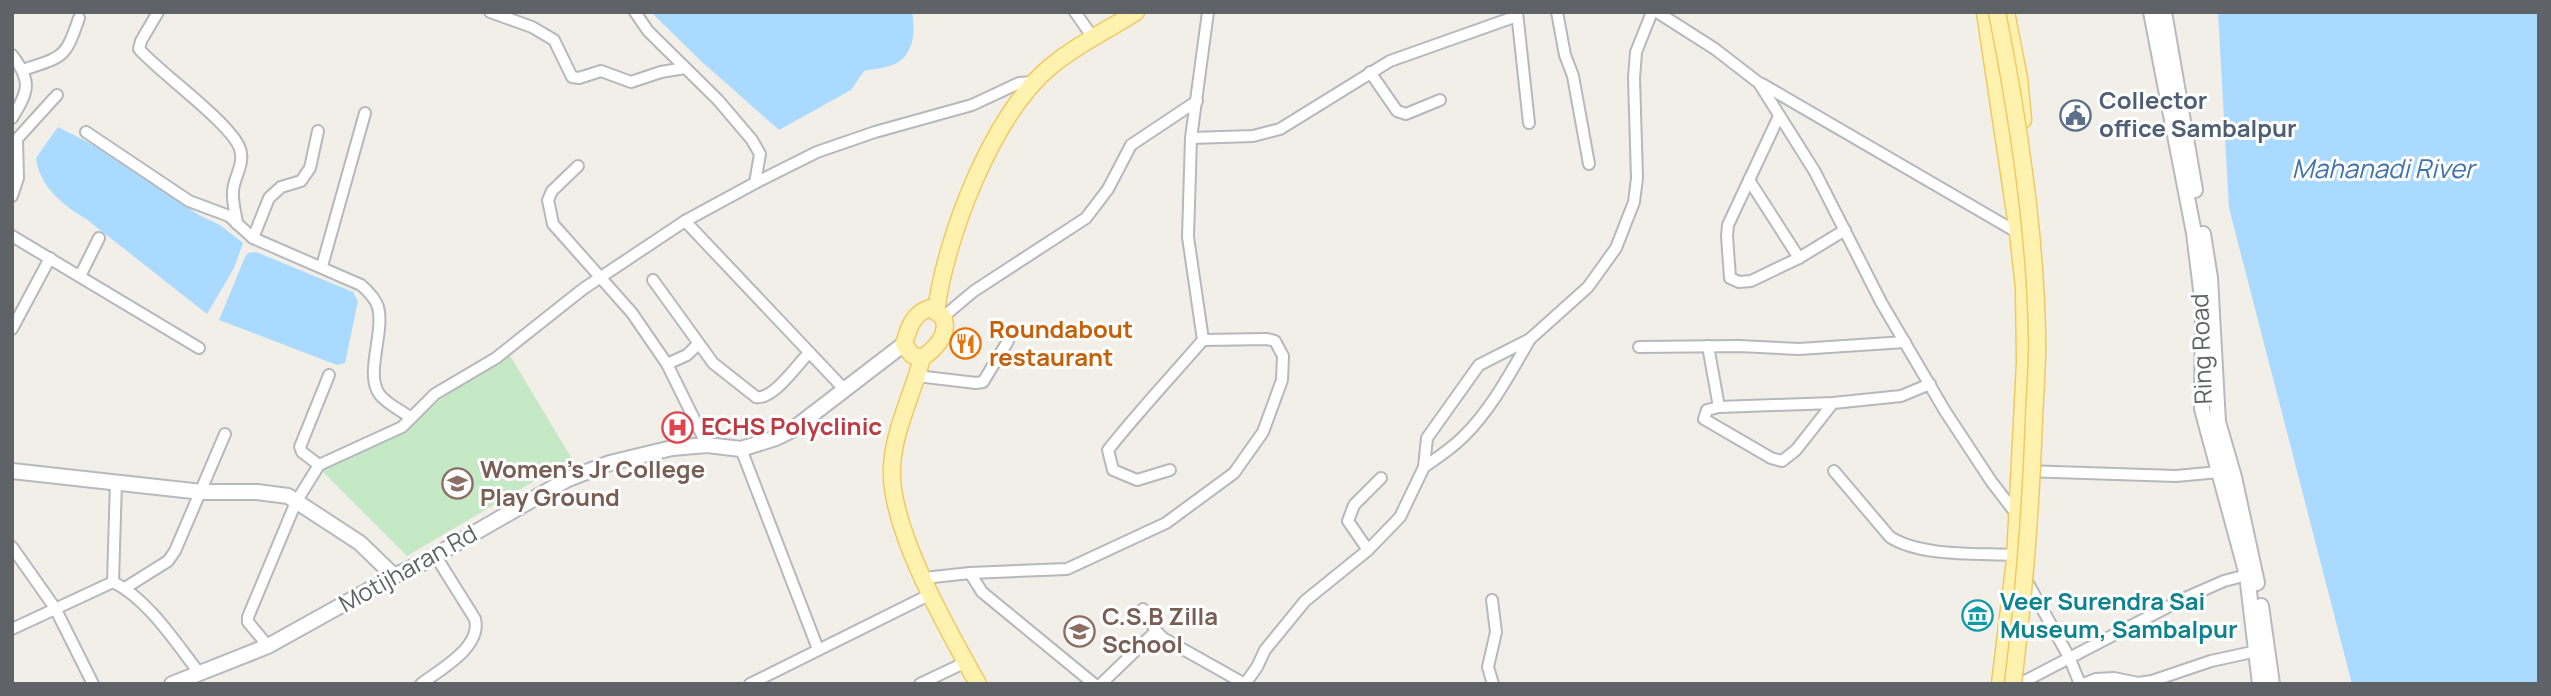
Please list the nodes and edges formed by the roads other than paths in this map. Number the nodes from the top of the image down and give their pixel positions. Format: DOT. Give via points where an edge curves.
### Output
graph roads {
  1 [pos="158,12"];
  2 [pos="491,12"];
  3 [pos="635,12"];
  4 [pos="1075,12"];
  5 [pos="1136,12"];
  6 [pos="1208,12"];
  7 [pos="1557,12"];
  8 [pos="1655,12"];
  9 [pos="1986,12"];
  10 [pos="1997,12"];
  11 [pos="2006,12"];
  12 [pos="2151,12"];
  13 [pos="2164,12"];
  14 [pos="1517,14"];
  15 [pos="79,18"];
  16 [pos="1094,38"];
  17 [pos="12,55"];
  18 [pos="685,68"];
  19 [pos="23,70"];
  20 [pos="1370,72"];
  21 [pos="1035,82"];
  22 [pos="1759,83"];
  23 [pos="57,95"];
  24 [pos="1440,100"];
  25 [pos="1197,101"];
  26 [pos="365,113"];
  27 [pos="1779,116"];
  28 [pos="12,118"];
  29 [pos="1529,123"];
  30 [pos="318,131"];
  31 [pos="86,132"];
  32 [pos="15,137"];
  33 [pos="1191,138"];
  34 [pos="1589,164"];
  35 [pos="578,166"];
  36 [pos="1749,180"];
  37 [pos="755,183"];
  38 [pos="12,196"];
  39 [pos="685,220"];
  40 [pos="237,224"];
  41 [pos="1845,230"];
  42 [pos="2018,233"];
  43 [pos="12,236"];
  44 [pos="253,238"];
  45 [pos="99,239"];
  46 [pos="2036,242"];
  47 [pos="50,258"];
  48 [pos="1799,258"];
  49 [pos="322,266"];
  50 [pos="80,276"];
  51 [pos="601,277"];
  52 [pos="653,280"];
  53 [pos="940,314"];
  54 [pos="12,329"];
  55 [pos="1530,339"];
  56 [pos="1203,340"];
  57 [pos="1007,341"];
  58 [pos="1905,342"];
  59 [pos="698,344"];
  60 [pos="904,344"];
  61 [pos="1708,346"];
  62 [pos="1639,347"];
  63 [pos="199,348"];
  64 [pos="808,354"];
  65 [pos="922,358"];
  66 [pos="667,365"];
  67 [pos="329,375"];
  68 [pos="917,376"];
  69 [pos="1930,384"];
  70 [pos="844,389"];
  71 [pos="1833,403"];
  72 [pos="1719,407"];
  73 [pos="411,418"];
  74 [pos="225,434"];
  75 [pos="707,445"];
  76 [pos="741,449"];
  77 [pos="319,466"];
  78 [pos="1424,467"];
  79 [pos="1170,470"];
  80 [pos="12,471"];
  81 [pos="1834,471"];
  82 [pos="2029,471"];
  83 [pos="2220,472"];
  84 [pos="1381,478"];
  85 [pos="116,481"];
  86 [pos="202,492"];
  87 [pos="296,502"];
  88 [pos="2018,517"];
  89 [pos="12,547"];
  90 [pos="1368,550"];
  91 [pos="435,555"];
  92 [pos="2015,558"];
  93 [pos="970,573"];
  94 [pos="2247,575"];
  95 [pos="394,576"];
  96 [pos="924,578"];
  97 [pos="113,582"];
  98 [pos="2030,586"];
  99 [pos="125,588"];
  100 [pos="931,594"];
  101 [pos="1492,600"];
  102 [pos="55,608"];
  103 [pos="1143,608"];
  104 [pos="12,629"];
  105 [pos="1156,632"];
  106 [pos="268,646"];
  107 [pos="818,649"];
  108 [pos="2256,651"];
  109 [pos="2069,657"];
  110 [pos="966,662"];
  111 [pos="200,674"];
  112 [pos="2014,683"];
  113 [pos="93,684"];
  114 [pos="173,684"];
  115 [pos="421,684"];
  116 [pos="750,684"];
  117 [pos="920,684"];
  118 [pos="978,684"];
  119 [pos="1094,684"];
  120 [pos="1101,684"];
  121 [pos="1245,684"];
  122 [pos="1493,684"];
  123 [pos="2000,684"];
  124 [pos="2082,684"];
  125 [pos="2260,684"];
  126 [pos="2272,684"];
  1 -- 40 [label="street" via="139,49 236,141 242,165 233,192"];
  2 -- 18 [label="street" via="554,40 572,77 601,71 631,82"];
  3 -- 18 [label="street"];
  4 -- 16 [label="street"];
  5 -- 16 [label="main road"];
  6 -- 25 [label="street"];
  7 -- 34 [label="street"];
  8 -- 22 [label="street"];
  8 -- 55 [label="street" via="1636,52 1634,202 1616,248 1588,287"];
  9 -- 42 [label="main road"];
  10 -- 112 [label="main road, bridge" via="2024,180 2037,335 2028,552"];
  11 -- 46 [label="main road" via="2019,78"];
  12 -- 83 [label="street, Ring Road" via="2194,233 2203,306 2202,409"];
  13 -- 126 [label="street, Ring Road" via="2210,278 2218,422 2254,559"];
  14 -- 20 [label="street"];
  14 -- 29 [label="street"];
  15 -- 19 [label="street" via="64,53"];
  16 -- 21 [label="main road"];
  17 -- 19 [label="street"];
  18 -- 37 [label="street" via="752,140 760,154"];
  19 -- 28 [label="street" via="28,85"];
  20 -- 24 [label="street" via="1397,111 1406,114"];
  20 -- 33 [label="street" via="1280,129 1252,136"];
  21 -- 37 [label="street" via="1019,83 972,105 817,152"];
  21 -- 53 [label="main road" via="991,141 945,263"];
  22 -- 27 [label="street"];
  22 -- 42 [label="street"];
  23 -- 32 [label="street"];
  25 -- 33 [label="street"];
  25 -- 53 [label="street" via="1131,145 1108,189 1086,218"];
  26 -- 49 [label="street"];
  27 -- 36 [label="street"];
  27 -- 41 [label="street"];
  30 -- 44 [label="street" via="310,168 301,181 281,187 269,198"];
  31 -- 40 [label="street" via="179,195 229,216"];
  32 -- 38 [label="street" via="18,178"];
  33 -- 56 [label="street" via="1188,237"];
  35 -- 51 [label="street" via="552,191 549,210 553,224"];
  36 -- 48 [label="street"];
  36 -- 48 [label="street" via="1728,225 1730,278 1751,281"];
  37 -- 39 [label="street"];
  39 -- 51 [label="street"];
  39 -- 64 [label="street"];
  40 -- 44 [label="street"];
  41 -- 48 [label="street"];
  41 -- 58 [label="street"];
  42 -- 46 [label="street"];
  42 -- 82 [label="main road"];
  43 -- 47 [label="street"];
  44 -- 49 [label="street"];
  45 -- 50 [label="street"];
  46 -- 82 [label="main road" via="2042,359"];
  47 -- 50 [label="street"];
  47 -- 54 [label="street"];
  49 -- 73 [label="street" via="361,285 372,296 378,308 373,379 380,395"];
  50 -- 63 [label="street"];
  51 -- 66 [label="street"];
  51 -- 73 [label="street" via="496,358 435,394"];
  52 -- 59 [label="street"];
  53 -- 60 [label="main road" via="930,308 921,311"];
  53 -- 65 [label="main road" via="946,323 944,334"];
  55 -- 78 [label="street" via="1464,437"];
  55 -- 78 [label="street" via="1479,365 1427,438"];
  56 -- 79 [label="street" via="1108,450 1113,470 1137,480"];
  56 -- 93 [label="street" via="1267,339 1275,341 1283,356 1282,380 1263,432 1234,473 1167,523 1067,569"];
  57 -- 68 [label="street" via="983,382"];
  58 -- 61 [label="street" via="1799,349"];
  58 -- 69 [label="street"];
  59 -- 64 [label="street" via="713,363 762,398"];
  59 -- 66 [label="street"];
  60 -- 65 [label="main road" via="912,355"];
  60 -- 70 [label="street, Motijharan Rd"];
  61 -- 62 [label="street"];
  61 -- 72 [label="street"];
  64 -- 70 [label="street"];
  65 -- 68 [label="main road"];
  66 -- 75 [label="street"];
  67 -- 77 [label="street" via="300,447"];
  68 -- 96 [label="main road" via="895,445 891,486"];
  69 -- 71 [label="street" via="1901,396"];
  69 -- 88 [label="street"];
  70 -- 76 [label="street, Motijharan Rd" via="792,430"];
  71 -- 72 [label="street"];
  71 -- 72 [label="street" via="1782,461 1704,419 1707,410"];
  73 -- 77 [label="street" via="402,427"];
  74 -- 86 [label="street"];
  75 -- 76 [label="street, Motijharan Rd"];
  75 -- 91 [label="street, Motijharan Rd" via="622,460 568,479"];
  76 -- 107 [label="street"];
  77 -- 87 [label="street"];
  78 -- 90 [label="street" via="1400,517"];
  80 -- 85 [label="street"];
  81 -- 92 [label="street" via="1899,543"];
  82 -- 83 [label="street" via="2176,476"];
  82 -- 88 [label="main road"];
  82 -- 98 [label="main road"];
  83 -- 94 [label="street, Ring Road"];
  84 -- 90 [label="street" via="1354,505 1348,521"];
  85 -- 86 [label="street"];
  85 -- 97 [label="street"];
  86 -- 87 [label="street" via="257,492 288,496"];
  86 -- 99 [label="street" via="168,561"];
  87 -- 95 [label="street" via="360,542"];
  87 -- 106 [label="street" via="248,617"];
  88 -- 92 [label="main road"];
  89 -- 102 [label="street"];
  90 -- 121 [label="street" via="1305,601 1265,650"];
  91 -- 95 [label="street, Motijharan Rd"];
  91 -- 115 [label="street" via="477,629 461,653"];
  92 -- 98 [label="street"];
  92 -- 123 [label="main road"];
  93 -- 96 [label="street"];
  93 -- 119 [label="street" via="982,592"];
  94 -- 108 [label="street, Ring Road"];
  94 -- 109 [label="street" via="2183,599"];
  95 -- 106 [label="street, Motijharan Rd"];
  96 -- 100 [label="main road"];
  97 -- 99 [label="street"];
  97 -- 102 [label="street"];
  98 -- 109 [label="street"];
  98 -- 112 [label="main road"];
  99 -- 111 [label="street" via="163,625"];
  100 -- 107 [label="street"];
  100 -- 110 [label="main road"];
  101 -- 122 [label="street" via="1496,632 1488,667"];
  102 -- 104 [label="street"];
  102 -- 113 [label="street"];
  103 -- 105 [label="street"];
  105 -- 120 [label="street"];
  105 -- 121 [label="street"];
  106 -- 111 [label="street, Motijharan Rd"];
  107 -- 116 [label="street"];
  108 -- 124 [label="street" via="2152,681 2114,678"];
  108 -- 125 [label="street, Ring Road"];
  109 -- 112 [label="street"];
  109 -- 124 [label="street"];
  110 -- 117 [label="street"];
  110 -- 118 [label="main road"];
  111 -- 114 [label="street, Motijharan Rd"];
}
